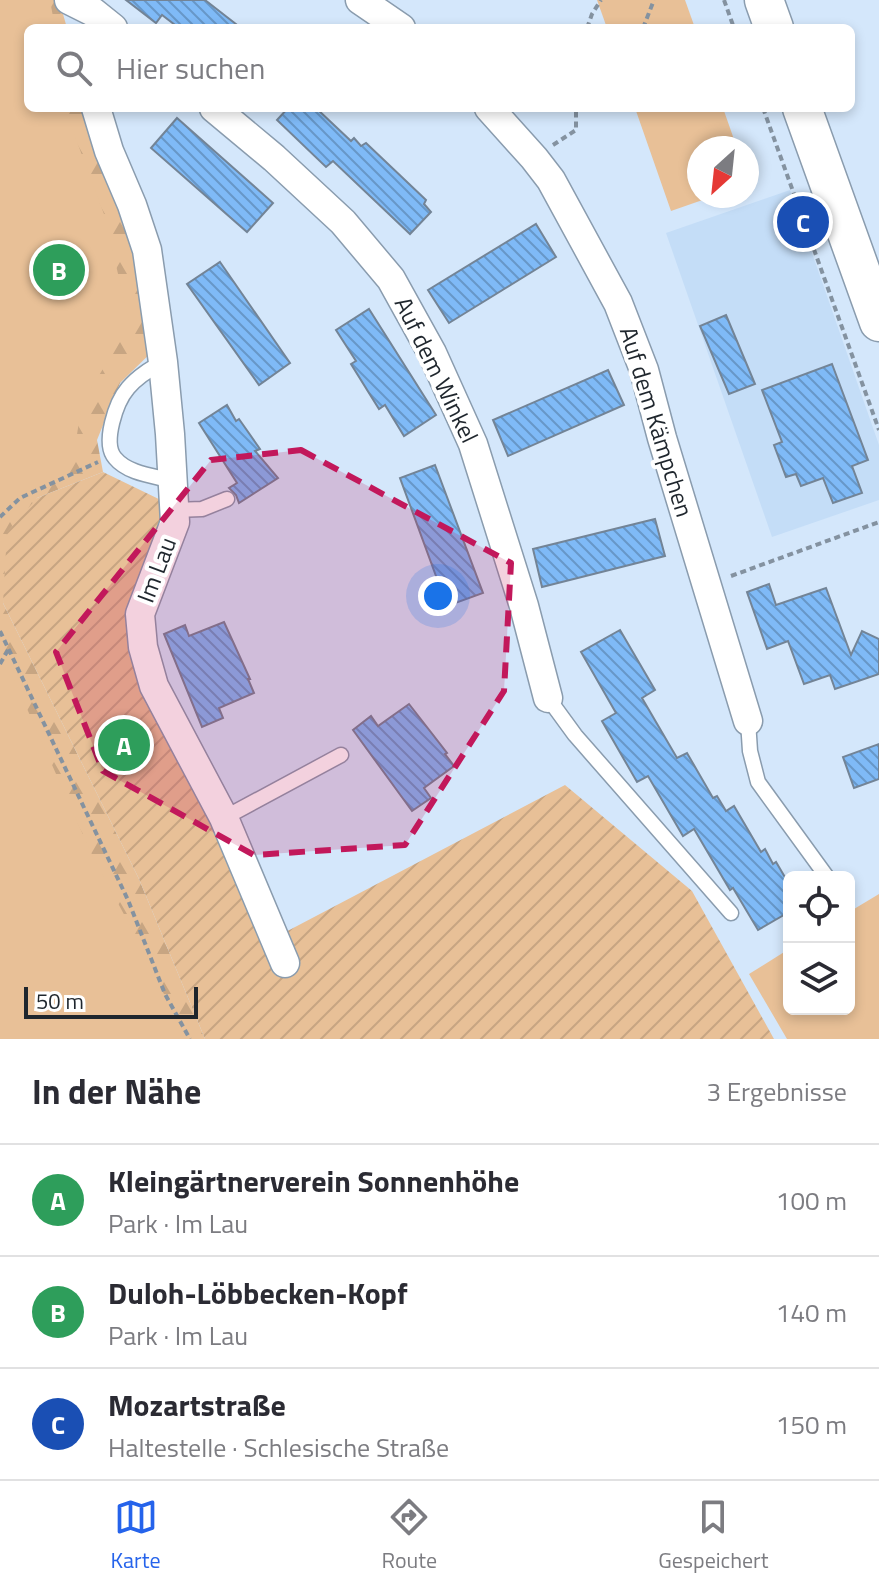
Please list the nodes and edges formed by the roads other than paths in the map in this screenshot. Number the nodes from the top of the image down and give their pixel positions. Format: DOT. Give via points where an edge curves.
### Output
graph roads {
  1 [pos="67,0"];
  2 [pos="360,0"];
  3 [pos="764,0"];
  4 [pos="73,24"];
  5 [pos="108,24"];
  6 [pos="395,24"];
  7 [pos="773,24"];
  8 [pos="97,112"];
  9 [pos="219,112"];
  10 [pos="493,112"];
  11 [pos="803,112"];
  12 [pos="879,322"];
  13 [pos="163,362"];
  14 [pos="173,481"];
  15 [pos="227,499"];
  16 [pos="175,510"];
  17 [pos="548,698"];
  18 [pos="748,721"];
  19 [pos="341,755"];
  20 [pos="224,818"];
  21 [pos="823,871"];
  22 [pos="731,913"];
  23 [pos="285,963"];
  1 -- 4 [label="street"];
  1 -- 5 [label="street"];
  2 -- 6 [label="street"];
  3 -- 7 [label="main road"];
  8 -- 13 [label="street, Im Lau" via="147,250"];
  9 -- 17 [label="street, Auf dem Winkel" via="343,222 391,279 473,444"];
  10 -- 18 [label="street, Auf dem Kämpchen" via="551,180 618,303 644,370"];
  11 -- 12 [label="main road"];
  13 -- 14 [label="street, Im Lau"];
  13 -- 14 [label="lane" via="125,391 108,432 113,456 128,468"];
  14 -- 16 [label="street, Im Lau"];
  15 -- 16 [label="lane" via="202,509"];
  16 -- 20 [label="street, Im Lau" via="140,614 143,647 154,686"];
  17 -- 22 [label="lane"];
  18 -- 21 [label="lane" via="758,782"];
  19 -- 20 [label="lane"];
  20 -- 23 [label="street, Im Lau"];
}
